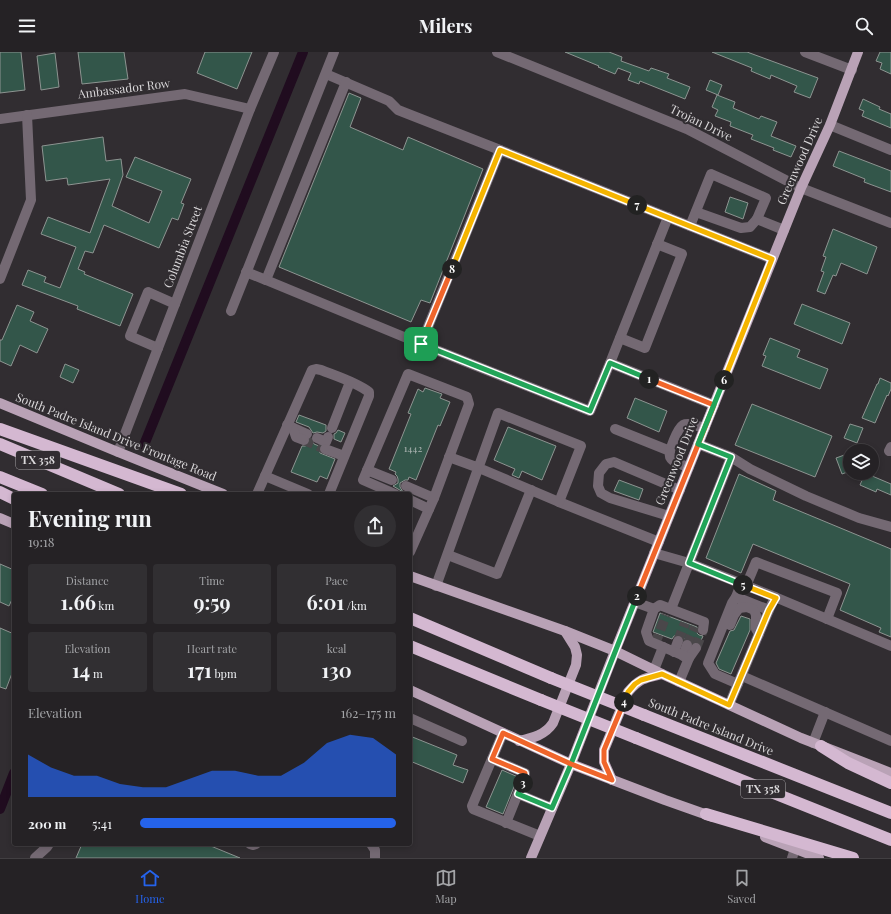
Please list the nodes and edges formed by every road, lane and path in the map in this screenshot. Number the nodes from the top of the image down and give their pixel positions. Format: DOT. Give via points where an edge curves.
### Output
graph roads {
  1 [pos="274,52"];
  2 [pos="334,52"];
  3 [pos="497,52"];
  4 [pos="805,52"];
  5 [pos="858,52"];
  6 [pos="852,70"];
  7 [pos="326,74"];
  8 [pos="346,82"];
  9 [pos="250,109"];
  10 [pos="27,115"];
  11 [pos="0,119"];
  12 [pos="830,125"];
  13 [pos="500,150"];
  14 [pos="891,150"];
  15 [pos="801,188"];
  16 [pos="700,213"];
  17 [pos="668,217"];
  18 [pos="757,219"];
  19 [pos="891,223"];
  20 [pos="690,226"];
  21 [pos="784,230"];
  22 [pos="657,244"];
  23 [pos="772,259"];
  24 [pos="246,272"];
  25 [pos="0,278"];
  26 [pos="266,280"];
  27 [pos="175,304"];
  28 [pos="230,311"];
  29 [pos="620,338"];
  30 [pos="421,344"];
  31 [pos="158,348"];
  32 [pos="610,363"];
  33 [pos="350,382"];
  34 [pos="0,403"];
  35 [pos="714,405"];
  36 [pos="290,426"];
  37 [pos="704,428"];
  38 [pos="0,429"];
  39 [pos="615,429"];
  40 [pos="305,437"];
  41 [pos="317,438"];
  42 [pos="0,444"];
  43 [pos="698,444"];
  44 [pos="891,447"];
  45 [pos="325,449"];
  46 [pos="670,451"];
  47 [pos="891,451"];
  48 [pos="118,452"];
  49 [pos="344,456"];
  50 [pos="449,457"];
  51 [pos="731,457"];
  52 [pos="689,467"];
  53 [pos="479,468"];
  54 [pos="367,470"];
  55 [pos="265,476"];
  56 [pos="0,477"];
  57 [pos="392,480"];
  58 [pos="406,486"];
  59 [pos="531,490"];
  60 [pos="680,490"];
  61 [pos="0,492"];
  62 [pos="37,492"];
  63 [pos="114,492"];
  64 [pos="175,492"];
  65 [pos="218,492"];
  66 [pos="258,492"];
  67 [pos="303,492"];
  68 [pos="330,492"];
  69 [pos="390,492"];
  70 [pos="12,498"];
  71 [pos="434,498"];
  72 [pos="412,501"];
  73 [pos="559,502"];
  74 [pos="429,509"];
  75 [pos="669,516"];
  76 [pos="0,518"];
  77 [pos="12,523"];
  78 [pos="891,527"];
  79 [pos="659,542"];
  80 [pos="412,547"];
  81 [pos="654,553"];
  82 [pos="448,555"];
  83 [pos="689,563"];
  84 [pos="412,577"];
  85 [pos="743,585"];
  86 [pos="436,586"];
  87 [pos="776,598"];
  88 [pos="734,600"];
  89 [pos="635,602"];
  90 [pos="654,609"];
  91 [pos="769,610"];
  92 [pos="668,611"];
  93 [pos="412,619"];
  94 [pos="827,619"];
  95 [pos="698,625"];
  96 [pos="565,631"];
  97 [pos="759,634"];
  98 [pos="891,646"];
  99 [pos="412,647"];
  100 [pos="663,647"];
  101 [pos="615,651"];
  102 [pos="682,655"];
  103 [pos="708,663"];
  104 [pos="658,672"];
  105 [pos="740,680"];
  106 [pos="679,682"];
  107 [pos="412,691"];
  108 [pos="729,705"];
  109 [pos="825,712"];
  110 [pos="412,719"];
  111 [pos="503,733"];
  112 [pos="462,741"];
  113 [pos="519,741"];
  114 [pos="891,741"];
  115 [pos="817,744"];
  116 [pos="492,759"];
  117 [pos="571,764"];
  118 [pos="891,773"];
  119 [pos="612,780"];
  120 [pos="891,783"];
  121 [pos="518,794"];
  122 [pos="552,808"];
  123 [pos="891,813"];
  124 [pos="706,814"];
  125 [pos="506,823"];
  126 [pos="540,836"];
  127 [pos="891,840"];
  128 [pos="48,846"];
  129 [pos="372,846"];
  130 [pos="794,853"];
  131 [pos="35,858"];
  132 [pos="375,858"];
  133 [pos="531,858"];
  134 [pos="819,858"];
  135 [pos="853,858"];
  1 -- 9 [label="street, Columbia Street"];
  2 -- 7 [label="street"];
  3 -- 15 [label="street, Trojan Drive" via="687,129"];
  4 -- 6 [label="street"];
  5 -- 6 [label="main road, Greenwood Drive"];
  6 -- 12 [label="main road, Greenwood Drive"];
  7 -- 8 [label="street"];
  7 -- 24 [label="street"];
  8 -- 13 [label="street" via="389,101 398,110"];
  8 -- 26 [label="street"];
  9 -- 10 [label="street, Ambassador Row" via="185,94"];
  9 -- 27 [label="street, Columbia Street"];
  10 -- 11 [label="street, Ambassador Row"];
  10 -- 25 [label="street" via="31,200"];
  12 -- 14 [label="street"];
  12 -- 15 [label="main road, Greenwood Drive"];
  13 -- 17 [label="street"];
  13 -- 30 [label="street"];
  15 -- 19 [label="street, Trojan Drive"];
  15 -- 21 [label="main road, Greenwood Drive"];
  16 -- 18 [label="street" via="741,228 750,227"];
  16 -- 18 [label="street" via="711,174 766,198"];
  16 -- 20 [label="street"];
  17 -- 20 [label="street"];
  17 -- 22 [label="street"];
  18 -- 21 [label="street"];
  20 -- 23 [label="street"];
  21 -- 23 [label="main road, Greenwood Drive"];
  22 -- 29 [label="street"];
  22 -- 29 [label="street" via="682,254 645,348"];
  23 -- 35 [label="main road, Greenwood Drive"];
  24 -- 26 [label="street"];
  24 -- 28 [label="street"];
  26 -- 30 [label="street"];
  27 -- 31 [label="street, Columbia Street"];
  27 -- 31 [label="street" via="148,292 130,336"];
  29 -- 32 [label="street"];
  30 -- 32 [label="street" via="590,411"];
  31 -- 48 [label="street, Columbia Street"];
  32 -- 35 [label="street"];
  33 -- 36 [label="street" via="321,370 312,370"];
  33 -- 41 [label="street" via="326,442"];
  33 -- 49 [label="street" via="365,389 369,396"];
  34 -- 48 [label="main road, South Padre Island Drive Frontage Road"];
  35 -- 37 [label="main road, Greenwood Drive"];
  36 -- 40 [label="street"];
  36 -- 55 [label="street"];
  37 -- 43 [label="main road, Greenwood Drive"];
  37 -- 46 [label="street" via="683,425"];
  38 -- 64 [label="highway"];
  39 -- 46 [label="street"];
  42 -- 63 [label="highway, TX 358"];
  43 -- 51 [label="street"];
  43 -- 52 [label="main road, Greenwood Drive"];
  44 -- 47 [label="street"];
  45 -- 49 [label="street"];
  46 -- 52 [label="street" via="670,457 674,461"];
  48 -- 65 [label="main road, South Padre Island Drive Frontage Road"];
  49 -- 68 [label="street"];
  50 -- 53 [label="street"];
  50 -- 54 [label="street" via="469,404 467,397 408,374"];
  50 -- 71 [label="street"];
  51 -- 78 [label="street" via="806,496 859,518"];
  51 -- 83 [label="street"];
  52 -- 60 [label="main road, Greenwood Drive"];
  53 -- 59 [label="street"];
  53 -- 73 [label="street" via="498,413 581,446"];
  53 -- 82 [label="street"];
  54 -- 57 [label="street"];
  54 -- 69 [label="street" via="363,480"];
  55 -- 66 [label="street"];
  55 -- 67 [label="street"];
  56 -- 62 [label="highway, TX 358"];
  58 -- 71 [label="street"];
  59 -- 73 [label="street"];
  59 -- 82 [label="street" via="497,574"];
  60 -- 75 [label="main road, Greenwood Drive"];
  60 -- 75 [label="street" via="614,462 606,464 599,473 598,486 601,493"];
  61 -- 70 [label="highway"];
  71 -- 74 [label="street"];
  72 -- 74 [label="street"];
  73 -- 79 [label="street"];
  74 -- 80 [label="street"];
  75 -- 79 [label="main road, Greenwood Drive"];
  76 -- 77 [label="main road"];
  79 -- 81 [label="main road, Greenwood Drive"];
  81 -- 83 [label="street"];
  81 -- 89 [label="main road, Greenwood Drive"];
  82 -- 86 [label="street"];
  83 -- 85 [label="street"];
  83 -- 92 [label="street"];
  84 -- 86 [label="main road"];
  85 -- 87 [label="street"];
  85 -- 88 [label="street"];
  85 -- 94 [label="street" via="756,562 837,593"];
  86 -- 96 [label="main road"];
  87 -- 91 [label="street"];
  87 -- 94 [label="street"];
  88 -- 91 [label="street"];
  88 -- 103 [label="street"];
  89 -- 90 [label="street"];
  89 -- 101 [label="main road, Greenwood Drive"];
  90 -- 92 [label="street" via="660,605"];
  90 -- 100 [label="street" via="646,632 649,641"];
  91 -- 97 [label="street"];
  92 -- 95 [label="street"];
  93 -- 123 [label="highway, South Padre Island Drive / TX 358, bridge" via="551,678"];
  94 -- 98 [label="street"];
  96 -- 101 [label="main road"];
  96 -- 113 [label="main road" via="575,646 576,665 553,723 540,735"];
  97 -- 103 [label="street" via="754,610 747,607 739,608 716,661"];
  97 -- 105 [label="street"];
  99 -- 127 [label="highway, TX 358, bridge"];
  100 -- 102 [label="street"];
  100 -- 104 [label="street"];
  101 -- 104 [label="main road"];
  101 -- 117 [label="main road, Greenwood Drive"];
  102 -- 102 [label="street" via="687,645"];
  102 -- 106 [label="street"];
  103 -- 105 [label="street" via="715,674"];
  104 -- 106 [label="main road"];
  104 -- 119 [label="main road" via="641,680 628,692 604,750 604,762"];
  105 -- 108 [label="street"];
  105 -- 109 [label="street"];
  106 -- 108 [label="main road"];
  107 -- 111 [label="main road"];
  108 -- 115 [label="main road"];
  109 -- 114 [label="street"];
  109 -- 115 [label="street"];
  110 -- 112 [label="street"];
  111 -- 113 [label="main road"];
  111 -- 116 [label="street"];
  113 -- 117 [label="main road"];
  115 -- 118 [label="main road"];
  115 -- 120 [label="highway" via="848,763"];
  116 -- 121 [label="street" via="525,773"];
  116 -- 125 [label="street" via="472,806 473,809"];
  117 -- 119 [label="main road"];
  117 -- 122 [label="main road, Greenwood Drive"];
  119 -- 124 [label="main road"];
  121 -- 122 [label="street"];
  121 -- 125 [label="street"];
  122 -- 126 [label="main road, Greenwood Drive"];
  124 -- 130 [label="main road"];
  124 -- 135 [label="highway"];
  125 -- 126 [label="street"];
  126 -- 133 [label="main road, Greenwood Drive"];
  128 -- 131 [label="street"];
  129 -- 132 [label="street"];
  130 -- 134 [label="main road"];
}
